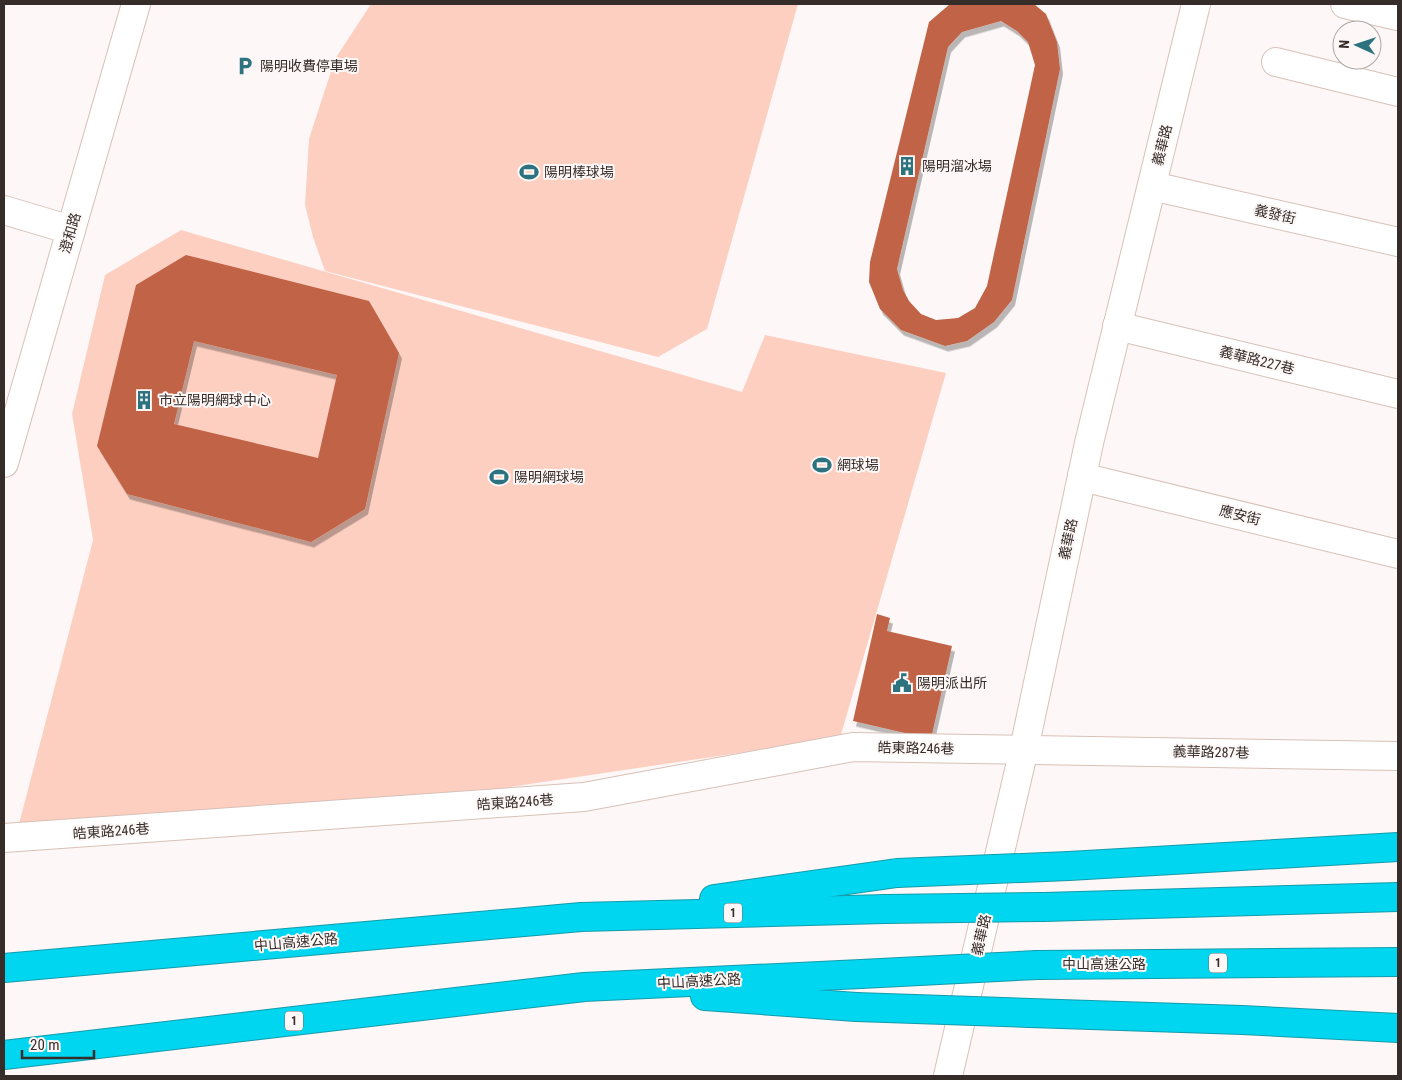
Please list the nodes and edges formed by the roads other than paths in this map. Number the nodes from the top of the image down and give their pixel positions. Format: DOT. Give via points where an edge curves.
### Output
graph roads {
  1 [pos="136,4"];
  2 [pos="1196,4"];
  3 [pos="1345,4"];
  4 [pos="1398,16"];
  5 [pos="1276,62"];
  6 [pos="1398,92"];
  7 [pos="1152,186"];
  8 [pos="4,210"];
  9 [pos="71,230"];
  10 [pos="1398,242"];
  11 [pos="1117,326"];
  12 [pos="1398,394"];
  13 [pos="4,462"];
  14 [pos="1082,477"];
  15 [pos="1398,554"];
  16 [pos="1024,749"];
  17 [pos="1398,756"];
  18 [pos="4,838"];
  19 [pos="1398,847"];
  20 [pos="1398,897"];
  21 [pos="582,917"];
  22 [pos="1398,962"];
  23 [pos="4,968"];
  24 [pos="584,986"];
  25 [pos="1398,1028"];
  26 [pos="4,1055"];
  27 [pos="948,1076"];
  1 -- 9 [label="street, 澄和路"];
  2 -- 7 [label="street, 義華路"];
  3 -- 4 [label="street"];
  5 -- 6 [label="street"];
  7 -- 10 [label="street, 義發街"];
  7 -- 11 [label="street, 義華路"];
  8 -- 9 [label="street"];
  9 -- 13 [label="street, 澄和路"];
  11 -- 12 [label="street, 義華路227巷"];
  11 -- 14 [label="street, 義華路"];
  14 -- 15 [label="street, 應安街"];
  14 -- 16 [label="street, 義華路"];
  16 -- 17 [label="street, 義華路287巷"];
  16 -- 18 [label="street, 皓東路246巷" via="853,747 584,797"];
  16 -- 27 [label="street, 義華路"];
  19 -- 21 [label="highway, bridge" via="897,873"];
  20 -- 21 [label="highway, 中山高速公路 / 1, bridge"];
  21 -- 23 [label="highway, 中山高速公路 / 1"];
  22 -- 24 [label="highway, 中山高速公路 / 1, bridge" via="1037,964"];
  24 -- 25 [label="highway, bridge" via="856,1007"];
  24 -- 26 [label="highway, 中山高速公路 / 1"];
}
